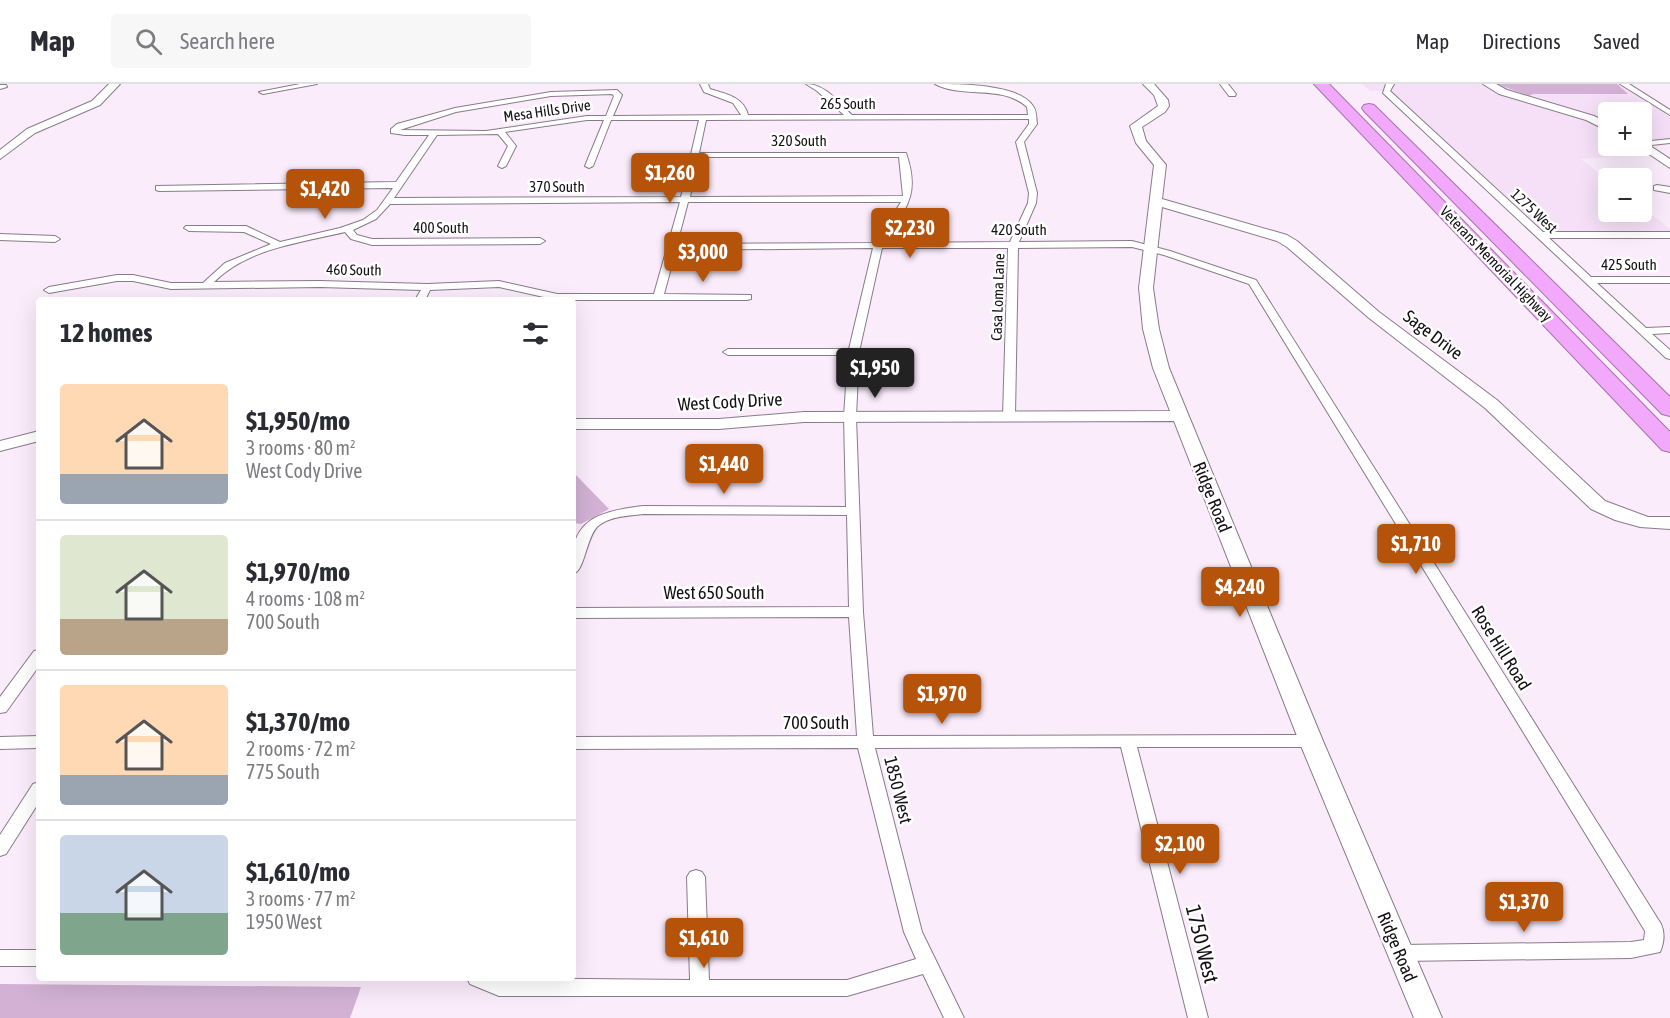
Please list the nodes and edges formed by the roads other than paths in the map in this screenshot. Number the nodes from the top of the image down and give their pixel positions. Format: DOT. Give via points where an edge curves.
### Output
graph roads {
  1 [pos="115,84"];
  2 [pos="313,84"];
  3 [pos="704,84"];
  4 [pos="810,84"];
  5 [pos="939,84"];
  6 [pos="1148,84"];
  7 [pos="1224,84"];
  8 [pos="1321,84"];
  9 [pos="1345,84"];
  10 [pos="1390,84"];
  11 [pos="1488,84"];
  12 [pos="1624,84"];
  13 [pos="263,92"];
  14 [pos="1232,94"];
  15 [pos="1659,106"];
  16 [pos="1670,106"];
  17 [pos="1670,113"];
  18 [pos="609,117"];
  19 [pos="663,117"];
  20 [pos="703,117"];
  21 [pos="744,117"];
  22 [pos="850,117"];
  23 [pos="1032,117"];
  24 [pos="1598,123"];
  25 [pos="501,132"];
  26 [pos="435,133"];
  27 [pos="1670,141"];
  28 [pos="1652,143"];
  29 [pos="5,149"];
  30 [pos="1652,151"];
  31 [pos="694,155"];
  32 [pos="0,156"];
  33 [pos="1670,164"];
  34 [pos="502,166"];
  35 [pos="589,166"];
  36 [pos="398,185"];
  37 [pos="159,188"];
  38 [pos="1657,188"];
  39 [pos="1670,190"];
  40 [pos="685,199"];
  41 [pos="907,199"];
  42 [pos="387,201"];
  43 [pos="1156,201"];
  44 [pos="189,228"];
  45 [pos="347,229"];
  46 [pos="1540,235"];
  47 [pos="1670,235"];
  48 [pos="0,237"];
  49 [pos="56,239"];
  50 [pos="540,242"];
  51 [pos="278,244"];
  52 [pos="878,245"];
  53 [pos="1013,245"];
  54 [pos="673,248"];
  55 [pos="1149,248"];
  56 [pos="1588,280"];
  57 [pos="1670,280"];
  58 [pos="206,285"];
  59 [pos="427,287"];
  60 [pos="49,290"];
  61 [pos="422,297"];
  62 [pos="658,297"];
  63 [pos="747,297"];
  64 [pos="1643,330"];
  65 [pos="1670,330"];
  66 [pos="728,352"];
  67 [pos="854,352"];
  68 [pos="1670,356"];
  69 [pos="1670,409"];
  70 [pos="1009,416"];
  71 [pos="1178,416"];
  72 [pos="850,417"];
  73 [pos="576,424"];
  74 [pos="36,437"];
  75 [pos="1670,445"];
  76 [pos="0,446"];
  77 [pos="852,511"];
  78 [pos="1670,523"];
  79 [pos="576,558"];
  80 [pos="856,612"];
  81 [pos="576,613"];
  82 [pos="36,659"];
  83 [pos="0,708"];
  84 [pos="1127,741"];
  85 [pos="1311,741"];
  86 [pos="36,742"];
  87 [pos="865,742"];
  88 [pos="0,743"];
  89 [pos="576,743"];
  90 [pos="36,793"];
  91 [pos="0,849"];
  92 [pos="696,877"];
  93 [pos="1400,953"];
  94 [pos="0,958"];
  95 [pos="36,958"];
  96 [pos="927,964"];
  97 [pos="484,981"];
  98 [pos="700,988"];
  99 [pos="954,1018"];
  100 [pos="1198,1018"];
  101 [pos="1428,1018"];
  1 -- 29 [label="street" via="96,103 31,131"];
  2 -- 13 [label="street"];
  3 -- 21 [label="street" via="707,90 730,97"];
  4 -- 22 [label="street"];
  5 -- 23 [label="street" via="1009,93 1029,104"];
  6 -- 43 [label="street, Ridge Road" via="1163,107 1140,122 1135,131 1160,165"];
  7 -- 14 [label="street"];
  8 -- 75 [label="highway, Veterans Memorial Highway"];
  9 -- 69 [label="highway, Veterans Memorial Highway"];
  10 -- 46 [label="street, 1275 West" via="1386,91"];
  11 -- 24 [label="street"];
  12 -- 15 [label="street"];
  15 -- 16 [label="street"];
  15 -- 17 [label="street"];
  18 -- 19 [label="street, Mesa Hills Drive"];
  18 -- 25 [label="street, Mesa Hills Drive"];
  18 -- 26 [label="street, Mesa Hills Drive" via="618,95 607,91 573,92 455,110 394,131"];
  18 -- 35 [label="street"];
  19 -- 20 [label="street, 265 South"];
  20 -- 21 [label="street, 265 South"];
  20 -- 31 [label="street"];
  21 -- 22 [label="street, 265 South"];
  22 -- 23 [label="street, 265 South"];
  23 -- 53 [label="street, Casa Loma Lane" via="1033,124 1020,142 1032,203"];
  25 -- 26 [label="street, Mesa Hills Drive"];
  25 -- 34 [label="street" via="512,146"];
  26 -- 36 [label="street"];
  27 -- 28 [label="street"];
  29 -- 32 [label="street"];
  30 -- 33 [label="street"];
  31 -- 40 [label="street"];
  31 -- 41 [label="street, 320 South" via="903,155"];
  36 -- 37 [label="street"];
  36 -- 42 [label="street"];
  38 -- 39 [label="street"];
  40 -- 41 [label="street, 370 South"];
  40 -- 42 [label="street, 370 South"];
  40 -- 54 [label="street"];
  41 -- 52 [label="street, 1850 West"];
  42 -- 45 [label="street" via="372,219"];
  43 -- 55 [label="street, Ridge Road"];
  43 -- 78 [label="street, Sage Drive" via="1282,238 1374,315 1491,404 1598,505 1647,523"];
  44 -- 51 [label="street" via="246,229"];
  45 -- 50 [label="street, 400 South" via="354,237 372,242"];
  45 -- 51 [label="street"];
  46 -- 47 [label="street"];
  46 -- 56 [label="street, 1275 West"];
  48 -- 49 [label="street"];
  51 -- 58 [label="street" via="222,269"];
  52 -- 53 [label="street, 420 South"];
  52 -- 54 [label="street, 420 South"];
  52 -- 67 [label="street, 1850 West"];
  53 -- 55 [label="street, 420 South" via="1132,244"];
  53 -- 70 [label="street, Casa Loma Lane"];
  54 -- 62 [label="street"];
  55 -- 71 [label="street, Ridge Road" via="1146,288 1151,329"];
  55 -- 93 [label="street, Rose Hill Road" via="1243,277 1258,287 1654,930 1653,945 1631,950"];
  56 -- 57 [label="street, 425 South"];
  56 -- 64 [label="street, 1275 West"];
  58 -- 59 [label="street, 460 South"];
  58 -- 60 [label="street, 460 South" via="171,286 117,278"];
  59 -- 61 [label="street"];
  59 -- 62 [label="street, 460 South" via="499,284 557,297"];
  62 -- 63 [label="street, 460 South"];
  64 -- 65 [label="street"];
  64 -- 68 [label="street, 1275 West"];
  66 -- 67 [label="street"];
  67 -- 72 [label="street, 1850 West"];
  70 -- 71 [label="street, West Cody Drive"];
  70 -- 72 [label="street, West Cody Drive"];
  71 -- 85 [label="street, Ridge Road"];
  72 -- 73 [label="street, West Cody Drive" via="719,424"];
  72 -- 77 [label="street, 1850 West"];
  74 -- 76 [label="street"];
  77 -- 79 [label="street" via="643,510 601,518 581,538"];
  77 -- 80 [label="street, 1850 West"];
  80 -- 81 [label="street, West 650 South"];
  80 -- 87 [label="street, 1850 West"];
  82 -- 83 [label="street"];
  84 -- 85 [label="street, 700 South"];
  84 -- 87 [label="street, 700 South"];
  84 -- 100 [label="street, 1750 West"];
  85 -- 93 [label="street, Ridge Road"];
  86 -- 88 [label="street"];
  87 -- 89 [label="street, 700 South"];
  87 -- 96 [label="street, 1850 West" via="913,932"];
  90 -- 91 [label="street"];
  92 -- 98 [label="street"];
  93 -- 101 [label="street, Ridge Road"];
  94 -- 95 [label="street"];
  96 -- 98 [label="street" via="847,988"];
  96 -- 99 [label="street, 1850 West"];
  97 -- 98 [label="street" via="499,988"];
}
